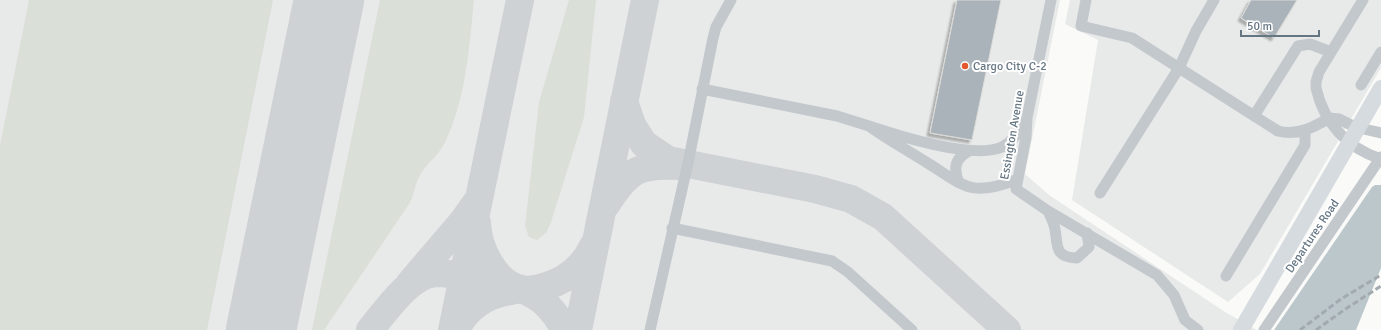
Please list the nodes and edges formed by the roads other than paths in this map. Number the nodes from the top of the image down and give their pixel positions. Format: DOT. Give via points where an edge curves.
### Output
graph roads {
  1 [pos="731,0"];
  2 [pos="1051,0"];
  3 [pos="1086,0"];
  4 [pos="1214,0"];
  5 [pos="1363,0"];
  6 [pos="1331,52"];
  7 [pos="1381,52"];
  8 [pos="1179,68"];
  9 [pos="1361,85"];
  10 [pos="1381,88"];
  11 [pos="702,89"];
  12 [pos="1254,116"];
  13 [pos="1027,118"];
  14 [pos="1329,118"];
  15 [pos="869,126"];
  16 [pos="1305,131"];
  17 [pos="1381,133"];
  18 [pos="969,151"];
  19 [pos="1381,158"];
  20 [pos="1018,179"];
  21 [pos="959,183"];
  22 [pos="1100,193"];
  23 [pos="1048,211"];
  24 [pos="672,228"];
  25 [pos="1087,233"];
  26 [pos="1226,276"];
  27 [pos="650,330"];
  28 [pos="912,330"];
  29 [pos="1198,330"];
  30 [pos="1240,330"];
  31 [pos="1264,330"];
  1 -- 11 [label="street" via="716,27"];
  2 -- 13 [label="street, Essington Avenue"];
  3 -- 8 [label="street" via="1081,26 1129,37"];
  4 -- 8 [label="street"];
  5 -- 6 [label="street"];
  6 -- 12 [label="street" via="1310,44 1298,46"];
  6 -- 14 [label="street" via="1315,85"];
  7 -- 9 [label="street"];
  8 -- 12 [label="street"];
  8 -- 22 [label="street"];
  10 -- 30 [label="highway"];
  11 -- 15 [label="street" via="837,116"];
  11 -- 24 [label="street"];
  12 -- 16 [label="street" via="1282,132"];
  13 -- 18 [label="street" via="1006,146 987,151"];
  13 -- 20 [label="street, Essington Avenue"];
  14 -- 16 [label="street"];
  14 -- 17 [label="street"];
  14 -- 19 [label="street" via="1335,130 1346,140 1367,154"];
  15 -- 18 [label="street" via="906,138"];
  15 -- 21 [label="street"];
  16 -- 26 [label="street" via="1305,146"];
  18 -- 21 [label="street" via="960,157 956,165 955,174"];
  19 -- 31 [label="street, Departures Road"];
  20 -- 21 [label="street" via="988,188 973,188"];
  20 -- 23 [label="street, Essington Avenue" via="1016,189"];
  23 -- 25 [label="street, Essington Avenue"];
  23 -- 25 [label="street" via="1055,231 1056,246 1068,258 1077,258 1084,253 1088,247"];
  24 -- 27 [label="street"];
  24 -- 28 [label="street" via="832,261 848,272"];
  25 -- 29 [label="street, Essington Avenue" via="1151,270 1163,280 1174,295 1185,320"];
}
